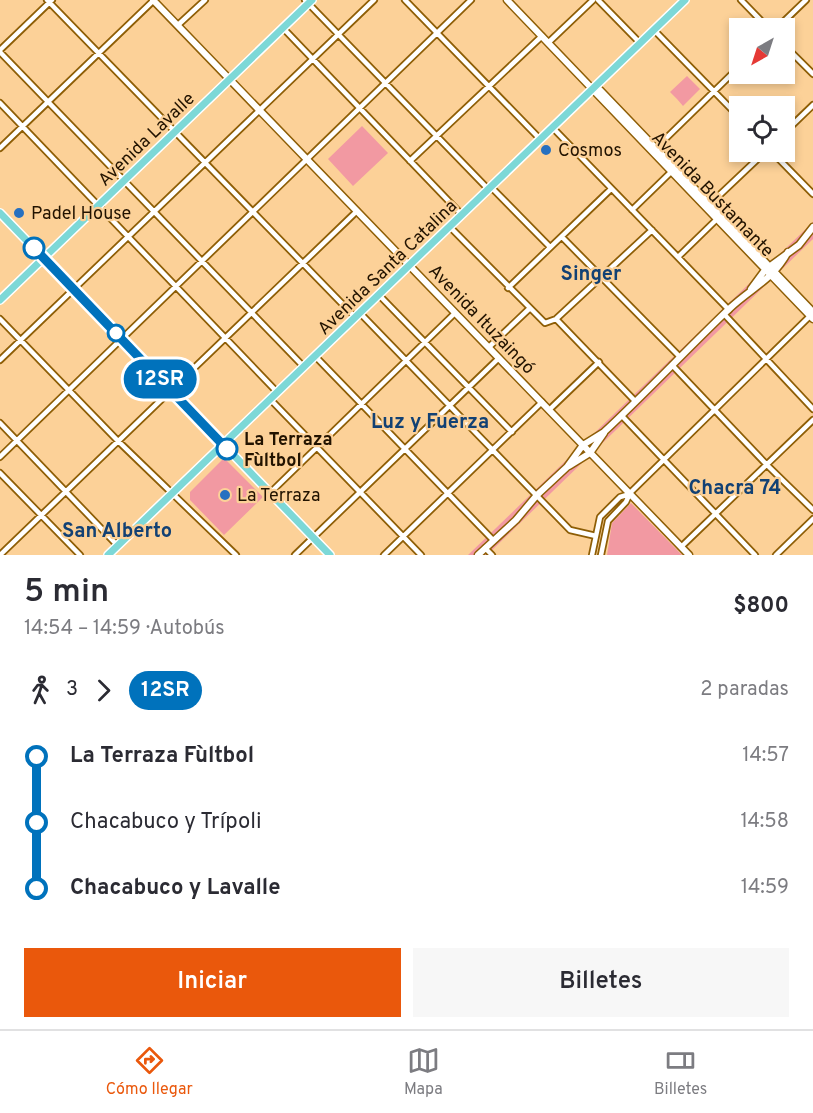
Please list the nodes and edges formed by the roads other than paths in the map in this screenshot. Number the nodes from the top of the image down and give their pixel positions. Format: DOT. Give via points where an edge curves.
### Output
graph roads {
  1 [pos="154,0"];
  2 [pos="205,0"];
  3 [pos="374,0"];
  4 [pos="405,0"];
  5 [pos="471,0"];
  6 [pos="507,0"];
  7 [pos="593,0"];
  8 [pos="598,0"];
  9 [pos="685,0"];
  10 [pos="741,0"];
  11 [pos="807,0"];
  12 [pos="50,1"];
  13 [pos="309,1"];
  14 [pos="758,18"];
  15 [pos="788,18"];
  16 [pos="178,26"];
  17 [pos="283,28"];
  18 [pos="654,30"];
  19 [pos="437,33"];
  20 [pos="338,34"];
  21 [pos="542,36"];
  22 [pos="549,42"];
  23 [pos="640,43"];
  24 [pos="0,51"];
  25 [pos="99,53"];
  26 [pos="795,56"];
  27 [pos="312,59"];
  28 [pos="813,74"];
  29 [pos="729,77"];
  30 [pos="230,79"];
  31 [pos="385,83"];
  32 [pos="489,86"];
  33 [pos="593,89"];
  34 [pos="713,92"];
  35 [pos="49,102"];
  36 [pos="0,103"];
  37 [pos="813,105"];
  38 [pos="729,107"];
  39 [pos="360,108"];
  40 [pos="615,109"];
  41 [pos="260,110"];
  42 [pos="795,122"];
  43 [pos="23,127"];
  44 [pos="553,128"];
  45 [pos="176,131"];
  46 [pos="437,136"];
  47 [pos="540,139"];
  48 [pos="0,148"];
  49 [pos="656,148"];
  50 [pos="307,159"];
  51 [pos="410,161"];
  52 [pos="206,162"];
  53 [pos="754,162"];
  54 [pos="782,162"];
  55 [pos="671,172"];
  56 [pos="124,181"];
  57 [pos="491,189"];
  58 [pos="611,189"];
  59 [pos="813,194"];
  60 [pos="99,205"];
  61 [pos="709,205"];
  62 [pos="632,210"];
  63 [pos="154,211"];
  64 [pos="253,211"];
  65 [pos="357,211"];
  66 [pos="0,213"];
  67 [pos="462,216"];
  68 [pos="716,220"];
  69 [pos="450,227"];
  70 [pos="813,227"];
  71 [pos="652,230"];
  72 [pos="129,236"];
  73 [pos="562,237"];
  74 [pos="550,247"];
  75 [pos="788,252"];
  76 [pos="678,257"];
  77 [pos="44,258"];
  78 [pos="202,261"];
  79 [pos="303,263"];
  80 [pos="410,265"];
  81 [pos="767,268"];
  82 [pos="774,274"];
  83 [pos="602,276"];
  84 [pos="176,286"];
  85 [pos="508,288"];
  86 [pos="74,289"];
  87 [pos="750,290"];
  88 [pos="379,294"];
  89 [pos="0,300"];
  90 [pos="529,309"];
  91 [pos="726,312"];
  92 [pos="252,313"];
  93 [pos="455,313"];
  94 [pos="358,315"];
  95 [pos="812,316"];
  96 [pos="0,319"];
  97 [pos="556,319"];
  98 [pos="225,338"];
  99 [pos="122,339"];
  100 [pos="21,340"];
  101 [pos="425,342"];
  102 [pos="489,347"];
  103 [pos="315,356"];
  104 [pos="680,357"];
  105 [pos="499,358"];
  106 [pos="767,359"];
  107 [pos="0,360"];
  108 [pos="406,360"];
  109 [pos="599,362"];
  110 [pos="672,365"];
  111 [pos="304,367"];
  112 [pos="469,387"];
  113 [pos="69,390"];
  114 [pos="171,390"];
  115 [pos="277,392"];
  116 [pos="270,399"];
  117 [pos="635,401"];
  118 [pos="542,402"];
  119 [pos="362,404"];
  120 [pos="450,405"];
  121 [pos="715,409"];
  122 [pos="813,409"];
  123 [pos="549,410"];
  124 [pos="622,416"];
  125 [pos="813,420"];
  126 [pos="0,423"];
  127 [pos="512,432"];
  128 [pos="604,432"];
  129 [pos="17,440"];
  130 [pos="118,441"];
  131 [pos="224,444"];
  132 [pos="583,445"];
  133 [pos="316,447"];
  134 [pos="405,449"];
  135 [pos="493,450"];
  136 [pos="590,453"];
  137 [pos="0,457"];
  138 [pos="664,460"];
  139 [pos="766,465"];
  140 [pos="567,467"];
  141 [pos="0,472"];
  142 [pos="66,491"];
  143 [pos="360,492"];
  144 [pos="173,493"];
  145 [pos="270,493"];
  146 [pos="448,493"];
  147 [pos="630,494"];
  148 [pos="537,495"];
  149 [pos="813,510"];
  150 [pos="716,514"];
  151 [pos="41,515"];
  152 [pos="813,519"];
  153 [pos="403,536"];
  154 [pos="596,536"];
  155 [pos="313,537"];
  156 [pos="493,540"];
  157 [pos="118,546"];
  158 [pos="681,547"];
  159 [pos="485,548"];
  160 [pos="0,555"];
  161 [pos="80,555"];
  162 [pos="108,555"];
  163 [pos="236,555"];
  164 [pos="295,555"];
  165 [pos="330,555"];
  166 [pos="384,555"];
  167 [pos="421,555"];
  168 [pos="478,555"];
  169 [pos="492,555"];
  170 [pos="592,555"];
  171 [pos="601,555"];
  172 [pos="689,555"];
  173 [pos="755,555"];
  174 [pos="776,555"];
  1 -- 16 [label="main road, Avenida Ituzaingó"];
  1 -- 25 [label="street"];
  2 -- 16 [label="street"];
  3 -- 20 [label="street"];
  4 -- 19 [label="street"];
  5 -- 19 [label="street"];
  6 -- 21 [label="main road, Avenida Bustamante"];
  7 -- 22 [label="street"];
  8 -- 23 [label="street"];
  9 -- 18 [label="main road, Avenida Santa Catalina"];
  10 -- 14 [label="street"];
  11 -- 15 [label="street"];
  12 -- 24 [label="street"];
  12 -- 25 [label="street"];
  13 -- 17 [label="main road, Avenida Lavalle"];
  13 -- 20 [label="street"];
  16 -- 30 [label="main road, Avenida Ituzaingó"];
  17 -- 27 [label="street"];
  17 -- 30 [label="main road, Avenida Lavalle"];
  18 -- 23 [label="main road, Avenida Santa Catalina"];
  18 -- 34 [label="street"];
  19 -- 31 [label="street"];
  19 -- 32 [label="street"];
  20 -- 27 [label="street"];
  20 -- 31 [label="street"];
  21 -- 22 [label="main road, Avenida Bustamante"];
  21 -- 32 [label="street"];
  22 -- 33 [label="main road, Avenida Bustamante"];
  23 -- 33 [label="main road, Avenida Santa Catalina"];
  24 -- 35 [label="street"];
  25 -- 35 [label="street"];
  25 -- 45 [label="street"];
  26 -- 28 [label="street"];
  27 -- 39 [label="street"];
  27 -- 41 [label="street"];
  29 -- 34 [label="street"];
  30 -- 41 [label="main road, Avenida Ituzaingó"];
  30 -- 45 [label="main road, Avenida Lavalle"];
  31 -- 39 [label="street"];
  31 -- 46 [label="street"];
  32 -- 46 [label="street"];
  32 -- 47 [label="street"];
  33 -- 40 [label="main road, Avenida Bustamante" via="600,90"];
  33 -- 44 [label="main road, Avenida Santa Catalina"];
  34 -- 38 [label="street"];
  34 -- 49 [label="street"];
  35 -- 43 [label="street"];
  35 -- 56 [label="street"];
  36 -- 43 [label="street"];
  37 -- 42 [label="street"];
  39 -- 50 [label="street"];
  39 -- 51 [label="street"];
  40 -- 49 [label="main road, Avenida Bustamante"];
  40 -- 55 [label="main road, Avenida Bustamante"];
  41 -- 50 [label="main road, Avenida Ituzaingó"];
  41 -- 52 [label="street"];
  43 -- 48 [label="street"];
  43 -- 60 [label="street"];
  44 -- 47 [label="main road, Avenida Santa Catalina"];
  44 -- 58 [label="street"];
  45 -- 52 [label="street"];
  45 -- 56 [label="main road, Avenida Lavalle"];
  46 -- 51 [label="street"];
  46 -- 57 [label="street"];
  47 -- 57 [label="main road, Avenida Santa Catalina"];
  49 -- 61 [label="main road, Avenida Bustamante"];
  50 -- 64 [label="street"];
  50 -- 65 [label="main road, Avenida Ituzaingó"];
  51 -- 67 [label="street"];
  52 -- 63 [label="street"];
  52 -- 64 [label="street"];
  53 -- 61 [label="street"];
  54 -- 59 [label="street"];
  55 -- 62 [label="street"];
  55 -- 68 [label="main road, Avenida Bustamante"];
  56 -- 60 [label="main road, Avenida Lavalle"];
  56 -- 63 [label="street"];
  57 -- 67 [label="main road, Avenida Santa Catalina"];
  57 -- 74 [label="street"];
  58 -- 62 [label="street"];
  58 -- 73 [label="street"];
  60 -- 72 [label="street"];
  60 -- 77 [label="main road, Avenida Lavalle"];
  61 -- 81 [label="main road, Avenida Bustamante"];
  62 -- 71 [label="street"];
  63 -- 72 [label="street"];
  63 -- 78 [label="street"];
  64 -- 78 [label="street"];
  64 -- 79 [label="street"];
  65 -- 79 [label="street"];
  65 -- 80 [label="main road, Avenida Ituzaingó"];
  66 -- 77 [label="main road"];
  67 -- 69 [label="main road, Avenida Santa Catalina"];
  68 -- 76 [label="street"];
  68 -- 81 [label="main road, Avenida Bustamante"];
  69 -- 80 [label="main road, Avenida Santa Catalina"];
  69 -- 85 [label="street"];
  70 -- 75 [label="main road"];
  71 -- 76 [label="street"];
  71 -- 83 [label="street"];
  72 -- 84 [label="street"];
  72 -- 86 [label="street"];
  73 -- 74 [label="street"];
  73 -- 83 [label="street"];
  74 -- 85 [label="street"];
  75 -- 81 [label="main road"];
  75 -- 82 [label="main road"];
  76 -- 91 [label="street"];
  77 -- 86 [label="main road"];
  77 -- 89 [label="main road, Avenida Lavalle"];
  78 -- 84 [label="street"];
  78 -- 92 [label="street"];
  79 -- 92 [label="street"];
  79 -- 94 [label="street"];
  80 -- 88 [label="main road, Avenida Santa Catalina"];
  80 -- 93 [label="main road, Avenida Ituzaingó"];
  81 -- 82 [label="main road, Avenida Bustamante"];
  81 -- 87 [label="main road"];
  82 -- 87 [label="main road"];
  82 -- 95 [label="main road, Avenida Bustamante"];
  83 -- 97 [label="street"];
  83 -- 104 [label="street"];
  84 -- 98 [label="street"];
  84 -- 99 [label="street"];
  85 -- 90 [label="street"];
  86 -- 99 [label="main road"];
  86 -- 100 [label="street"];
  87 -- 91 [label="main road"];
  88 -- 94 [label="main road, Avenida Santa Catalina"];
  88 -- 101 [label="street"];
  90 -- 97 [label="street" via="545,323"];
  90 -- 102 [label="street"];
  91 -- 104 [label="main road"];
  91 -- 106 [label="street"];
  92 -- 98 [label="street"];
  92 -- 111 [label="street"];
  93 -- 101 [label="street"];
  93 -- 102 [label="main road, Avenida Ituzaingó"];
  94 -- 103 [label="main road, Avenida Santa Catalina"];
  94 -- 108 [label="street"];
  95 -- 106 [label="street"];
  96 -- 100 [label="street"];
  97 -- 109 [label="street"];
  98 -- 114 [label="street"];
  98 -- 115 [label="street"];
  99 -- 113 [label="street"];
  99 -- 114 [label="main road"];
  100 -- 107 [label="street"];
  100 -- 113 [label="street"];
  101 -- 108 [label="street"];
  101 -- 112 [label="street"];
  102 -- 105 [label="main road, Avenida Ituzaingó"];
  103 -- 111 [label="main road, Avenida Santa Catalina"];
  103 -- 119 [label="street"];
  104 -- 110 [label="main road"];
  105 -- 112 [label="street"];
  105 -- 118 [label="main road, Avenida Ituzaingó"];
  106 -- 121 [label="street"];
  106 -- 122 [label="street"];
  108 -- 119 [label="street"];
  108 -- 120 [label="street"];
  109 -- 117 [label="street"];
  109 -- 123 [label="street"];
  110 -- 117 [label="main road"];
  110 -- 121 [label="street"];
  111 -- 115 [label="main road, Avenida Santa Catalina"];
  112 -- 120 [label="street"];
  112 -- 127 [label="street"];
  113 -- 129 [label="street"];
  113 -- 130 [label="street"];
  114 -- 130 [label="street"];
  114 -- 131 [label="main road"];
  115 -- 116 [label="main road, Avenida Santa Catalina"];
  116 -- 131 [label="main road, Avenida Santa Catalina"];
  116 -- 133 [label="street"];
  117 -- 124 [label="main road"];
  118 -- 123 [label="main road, Avenida Ituzaingó"];
  118 -- 127 [label="street"];
  119 -- 133 [label="street"];
  119 -- 134 [label="street"];
  120 -- 134 [label="street"];
  120 -- 135 [label="street"];
  121 -- 138 [label="street"];
  121 -- 139 [label="street"];
  123 -- 132 [label="main road, Avenida Ituzaingó"];
  124 -- 128 [label="main road"];
  124 -- 138 [label="street"];
  125 -- 139 [label="street"];
  126 -- 129 [label="street"];
  127 -- 135 [label="street"];
  128 -- 132 [label="main road"];
  128 -- 136 [label="main road"];
  129 -- 137 [label="street"];
  129 -- 142 [label="street"];
  130 -- 142 [label="street"];
  130 -- 144 [label="street"];
  131 -- 144 [label="main road, Avenida Santa Catalina"];
  131 -- 145 [label="main road"];
  132 -- 136 [label="main road, Avenida Ituzaingó"];
  132 -- 140 [label="main road"];
  133 -- 143 [label="street"];
  133 -- 145 [label="street"];
  134 -- 143 [label="street"];
  134 -- 146 [label="street"];
  135 -- 146 [label="street"];
  135 -- 148 [label="street"];
  136 -- 140 [label="main road"];
  136 -- 147 [label="main road, Avenida Ituzaingó"];
  138 -- 147 [label="street"];
  138 -- 150 [label="street"];
  139 -- 149 [label="street"];
  139 -- 150 [label="street"];
  140 -- 148 [label="main road"];
  141 -- 151 [label="street"];
  142 -- 151 [label="street"];
  142 -- 157 [label="street"];
  143 -- 153 [label="street"];
  143 -- 155 [label="street"];
  144 -- 157 [label="main road, Avenida Santa Catalina"];
  144 -- 163 [label="street"];
  145 -- 155 [label="main road"];
  146 -- 153 [label="street"];
  146 -- 156 [label="street"];
  147 -- 154 [label="street" via="620,496 600,517"];
  147 -- 158 [label="main road, Avenida Ituzaingó"];
  147 -- 171 [label="street" via="608,521"];
  148 -- 154 [label="street" via="570,530"];
  148 -- 156 [label="main road"];
  150 -- 158 [label="street"];
  150 -- 173 [label="street"];
  151 -- 160 [label="street"];
  151 -- 161 [label="street"];
  152 -- 174 [label="street"];
  153 -- 166 [label="street"];
  153 -- 167 [label="street"];
  154 -- 170 [label="street"];
  155 -- 164 [label="street"];
  155 -- 165 [label="main road"];
  156 -- 159 [label="main road"];
  157 -- 162 [label="main road, Avenida Santa Catalina"];
  158 -- 172 [label="main road, Avenida Ituzaingó"];
  159 -- 168 [label="main road"];
  159 -- 169 [label="street"];
}
